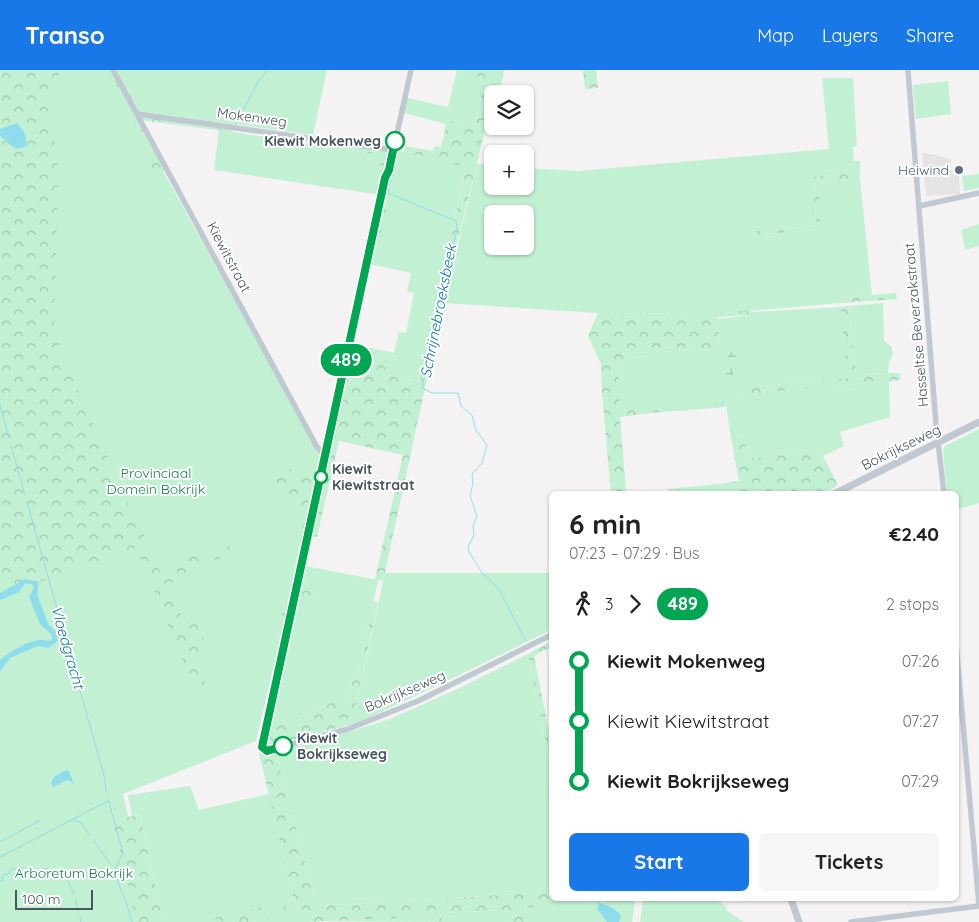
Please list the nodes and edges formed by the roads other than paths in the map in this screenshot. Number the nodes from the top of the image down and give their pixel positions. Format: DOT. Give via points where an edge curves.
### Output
graph roads {
  1 [pos="113,70"];
  2 [pos="411,70"];
  3 [pos="908,70"];
  4 [pos="138,114"];
  5 [pos="393,150"];
  6 [pos="979,193"];
  7 [pos="919,206"];
  8 [pos="979,422"];
  9 [pos="938,442"];
  10 [pos="326,455"];
  11 [pos="840,491"];
  12 [pos="944,491"];
  13 [pos="549,636"];
  14 [pos="959,678"];
  15 [pos="792,901"];
  16 [pos="979,906"];
  17 [pos="798,922"];
  18 [pos="851,922"];
  1 -- 4 [label="street, Kiewitstraat"];
  2 -- 5 [label="street"];
  3 -- 7 [label="street, Hasseltse Beverzakstraat"];
  4 -- 5 [label="street, Mokenweg"];
  4 -- 10 [label="street, Kiewitstraat" via="318,447"];
  5 -- 10 [label="street"];
  6 -- 7 [label="street"];
  7 -- 9 [label="street, Hasseltse Beverzakstraat"];
  8 -- 9 [label="street, Bokrijkseweg"];
  9 -- 11 [label="street, Bokrijkseweg"];
  9 -- 12 [label="street, Hasseltse Beverzakstraat"];
  10 -- 13 [label="street, Bokrijkseweg" via="262,747 267,751 348,728 418,701"];
  14 -- 16 [label="street"];
  15 -- 17 [label="street"];
  16 -- 18 [label="street"];
}
